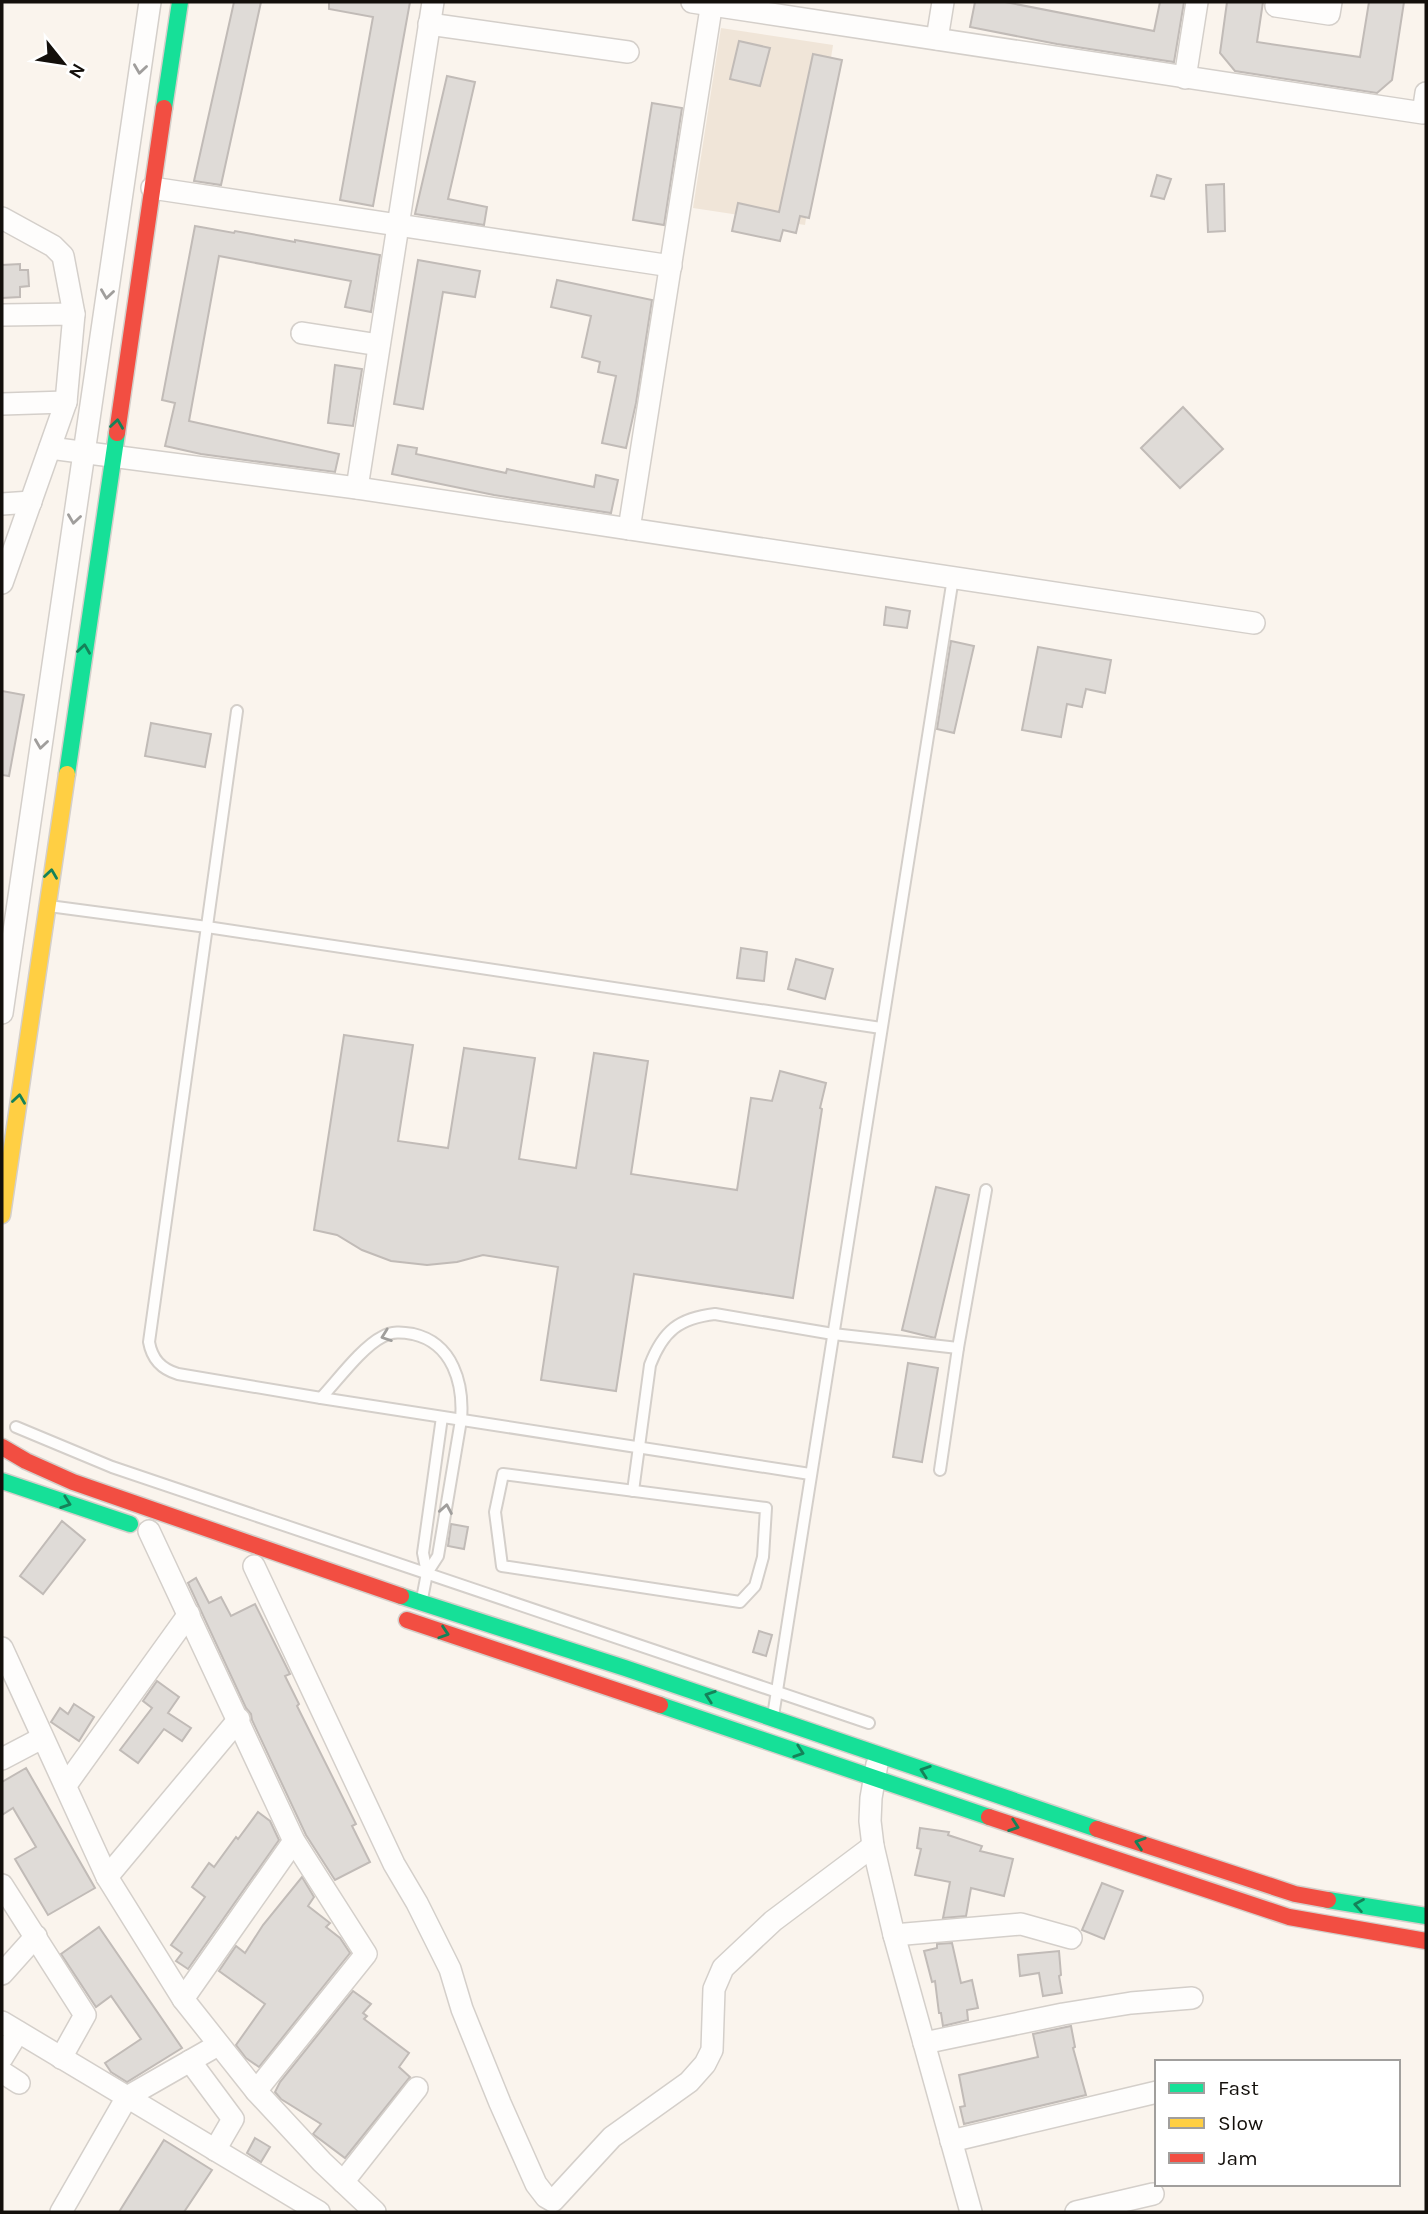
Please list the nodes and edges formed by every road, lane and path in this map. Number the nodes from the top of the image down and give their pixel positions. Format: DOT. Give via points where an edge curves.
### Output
graph roads {
  1 [pos="150,2"];
  2 [pos="180,2"];
  3 [pos="433,2"];
  4 [pos="943,2"];
  5 [pos="1197,2"];
  6 [pos="1277,2"];
  7 [pos="1331,2"];
  8 [pos="705,3"];
  9 [pos="429,24"];
  10 [pos="937,39"];
  11 [pos="628,52"];
  12 [pos="1185,78"];
  13 [pos="1426,93"];
  14 [pos="152,188"];
  15 [pos="2,218"];
  16 [pos="398,225"];
  17 [pos="671,266"];
  18 [pos="75,314"];
  19 [pos="2,315"];
  20 [pos="302,333"];
  21 [pos="379,345"];
  22 [pos="66,402"];
  23 [pos="2,404"];
  24 [pos="50,448"];
  25 [pos="84,452"];
  26 [pos="113,454"];
  27 [pos="357,488"];
  28 [pos="31,502"];
  29 [pos="2,503"];
  30 [pos="629,529"];
  31 [pos="953,578"];
  32 [pos="2,583"];
  33 [pos="1254,623"];
  34 [pos="237,711"];
  35 [pos="47,905"];
  36 [pos="207,927"];
  37 [pos="2,1013"];
  38 [pos="881,1028"];
  39 [pos="986,1191"];
  40 [pos="2,1215"];
  41 [pos="833,1334"];
  42 [pos="958,1348"];
  43 [pos="321,1398"];
  44 [pos="442,1417"];
  45 [pos="461,1420"];
  46 [pos="16,1427"];
  47 [pos="2,1447"];
  48 [pos="638,1447"];
  49 [pos="940,1470"];
  50 [pos="810,1474"];
  51 [pos="2,1481"];
  52 [pos="633,1490"];
  53 [pos="149,1531"];
  54 [pos="173,1539"];
  55 [pos="233,1559"];
  56 [pos="254,1566"];
  57 [pos="427,1573"];
  58 [pos="279,1575"];
  59 [pos="421,1603"];
  60 [pos="188,1614"];
  61 [pos="391,1615"];
  62 [pos="416,1624"];
  63 [pos="2,1648"];
  64 [pos="777,1691"];
  65 [pos="773,1718"];
  66 [pos="239,1719"];
  67 [pos="869,1723"];
  68 [pos="43,1738"];
  69 [pos="766,1741"];
  70 [pos="880,1756"];
  71 [pos="2,1759"];
  72 [pos="874,1777"];
  73 [pos="66,1785"];
  74 [pos="294,1841"];
  75 [pos="873,1846"];
  76 [pos="107,1877"];
  77 [pos="2,1885"];
  78 [pos="1426,1916"];
  79 [pos="894,1935"];
  80 [pos="36,1936"];
  81 [pos="1071,1938"];
  82 [pos="1426,1941"];
  83 [pos="2,1974"];
  84 [pos="1192,1998"];
  85 [pos="183,1999"];
  86 [pos="10,2027"];
  87 [pos="924,2043"];
  88 [pos="218,2045"];
  89 [pos="2,2058"];
  90 [pos="61,2058"];
  91 [pos="190,2061"];
  92 [pos="416,2088"];
  93 [pos="256,2091"];
  94 [pos="1155,2092"];
  95 [pos="127,2097"];
  96 [pos="951,2141"];
  97 [pos="215,2150"];
  98 [pos="343,2182"];
  99 [pos="1153,2194"];
  100 [pos="551,2207"];
  101 [pos="61,2212"];
  102 [pos="319,2212"];
  103 [pos="374,2212"];
  104 [pos="971,2212"];
  105 [pos="1076,2212"];
  1 -- 25 [label="street, one-way"];
  2 -- 14 [label="main road"];
  3 -- 9 [label="street"];
  4 -- 10 [label="street"];
  5 -- 12 [label="street"];
  6 -- 7 [label="street" via="1276,6 1329,14"];
  8 -- 10 [label="street"];
  8 -- 17 [label="street"];
  9 -- 11 [label="street"];
  9 -- 16 [label="street"];
  10 -- 12 [label="street"];
  12 -- 13 [label="street" via="1423,113"];
  14 -- 16 [label="street"];
  26 -- 14 [label="main road, one-way"];
  15 -- 18 [label="street" via="53,246 62,256"];
  16 -- 17 [label="street"];
  16 -- 21 [label="street"];
  17 -- 30 [label="street"];
  18 -- 19 [label="street"];
  18 -- 22 [label="street"];
  20 -- 21 [label="street"];
  21 -- 27 [label="street"];
  22 -- 23 [label="street"];
  22 -- 24 [label="street"];
  24 -- 25 [label="street"];
  24 -- 28 [label="street"];
  25 -- 26 [label="street"];
  25 -- 37 [label="street, one-way"];
  26 -- 27 [label="street"];
  35 -- 26 [label="main road, one-way"];
  27 -- 30 [label="street"];
  28 -- 29 [label="street"];
  28 -- 32 [label="street"];
  30 -- 31 [label="street"];
  31 -- 33 [label="street"];
  31 -- 38 [label="lane"];
  34 -- 36 [label="lane"];
  35 -- 36 [label="lane"];
  40 -- 35 [label="main road, one-way"];
  36 -- 38 [label="lane"];
  36 -- 43 [label="lane" via="150,1351 168,1371"];
  38 -- 41 [label="lane"];
  39 -- 42 [label="lane"];
  41 -- 42 [label="lane"];
  41 -- 48 [label="lane" via="715,1314 695,1316 671,1329 650,1364"];
  41 -- 50 [label="lane"];
  42 -- 49 [label="lane"];
  43 -- 44 [label="lane"];
  45 -- 43 [label="lane, one-way" via="460,1383 450,1360 439,1346 401,1332 372,1342"];
  44 -- 45 [label="lane"];
  44 -- 57 [label="lane" via="423,1553"];
  45 -- 48 [label="lane"];
  57 -- 45 [label="lane, one-way" via="438,1556"];
  46 -- 57 [label="lane" via="112,1466"];
  47 -- 59 [label="main road" via="73,1482"];
  48 -- 50 [label="lane"];
  48 -- 52 [label="lane"];
  50 -- 64 [label="lane"];
  51 -- 53 [label="main road, one-way"];
  52 -- 52 [label="lane" via="503,1474 495,1512 502,1566 740,1602 755,1586 763,1557 766,1508"];
  53 -- 54 [label="main road"];
  53 -- 60 [label="street"];
  55 -- 56 [label="main road"];
  56 -- 58 [label="main road"];
  56 -- 100 [label="street" via="394,1864 450,1969 500,2103"];
  57 -- 59 [label="lane"];
  57 -- 64 [label="lane"];
  59 -- 62 [label="lane"];
  65 -- 59 [label="main road, one-way"];
  60 -- 66 [label="street"];
  60 -- 73 [label="street"];
  61 -- 62 [label="main road"];
  62 -- 69 [label="main road, one-way"];
  63 -- 68 [label="street"];
  64 -- 65 [label="lane"];
  64 -- 67 [label="lane"];
  65 -- 69 [label="main road"];
  65 -- 70 [label="main road"];
  66 -- 74 [label="street"];
  66 -- 76 [label="street"];
  68 -- 71 [label="street"];
  68 -- 73 [label="street"];
  69 -- 72 [label="main road, one-way"];
  70 -- 72 [label="street"];
  78 -- 70 [label="main road, one-way" via="1295,1894"];
  72 -- 75 [label="street"];
  72 -- 82 [label="main road, one-way" via="1289,1917"];
  73 -- 76 [label="street"];
  74 -- 85 [label="street"];
  74 -- 93 [label="street" via="366,1954"];
  75 -- 79 [label="street"];
  75 -- 100 [label="street" via="773,1921 723,1968 714,1989 712,2050 705,2064 612,2137"];
  76 -- 85 [label="street"];
  77 -- 80 [label="street"];
  79 -- 81 [label="street" via="1021,1924"];
  79 -- 87 [label="street"];
  80 -- 83 [label="street"];
  80 -- 90 [label="street" via="85,2015"];
  84 -- 87 [label="street" via="1063,2014"];
  85 -- 88 [label="street"];
  86 -- 89 [label="street"];
  86 -- 90 [label="street"];
  87 -- 96 [label="street"];
  88 -- 91 [label="street"];
  88 -- 93 [label="street"];
  90 -- 95 [label="street"];
  91 -- 95 [label="street"];
  91 -- 97 [label="street" via="233,2119"];
  92 -- 98 [label="street"];
  93 -- 98 [label="street"];
  94 -- 96 [label="street"];
  95 -- 97 [label="street"];
  95 -- 101 [label="street"];
  96 -- 104 [label="street"];
  97 -- 102 [label="street"];
  98 -- 103 [label="street"];
  99 -- 105 [label="street"];
}
